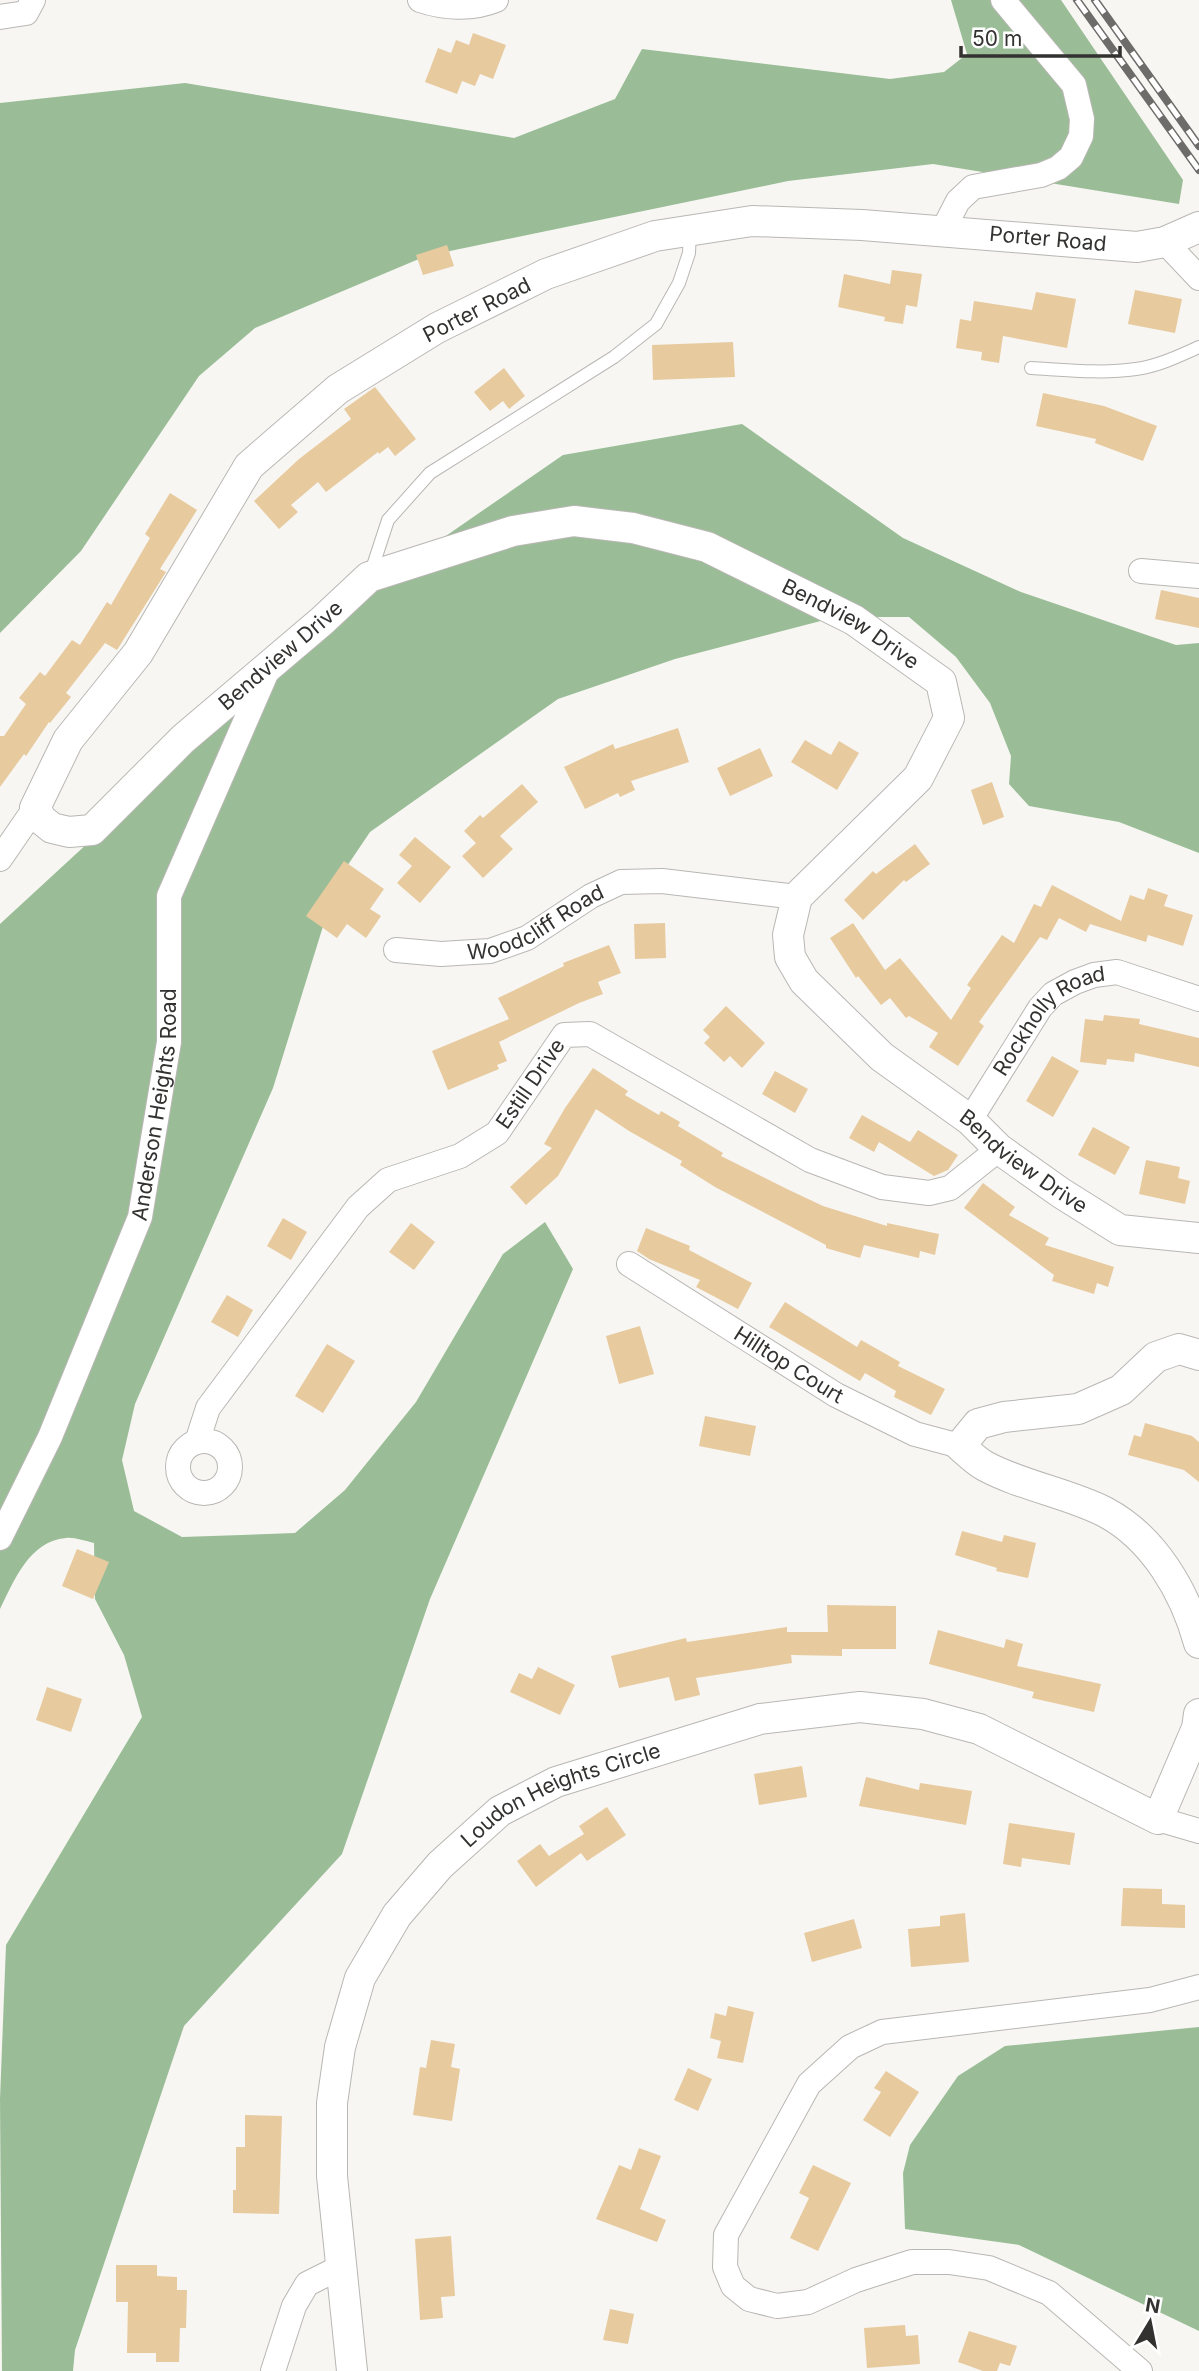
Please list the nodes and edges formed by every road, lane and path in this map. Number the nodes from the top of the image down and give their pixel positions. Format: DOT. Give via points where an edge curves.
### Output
graph roads {
  1 [pos="33,0"];
  2 [pos="420,0"];
  3 [pos="496,0"];
  4 [pos="1003,0"];
  5 [pos="0,16"];
  6 [pos="1199,227"];
  7 [pos="690,230"];
  8 [pos="943,230"];
  9 [pos="1165,242"];
  10 [pos="1199,278"];
  11 [pos="1199,347"];
  12 [pos="1031,368"];
  13 [pos="1141,571"];
  14 [pos="1199,576"];
  15 [pos="369,577"];
  16 [pos="271,663"];
  17 [pos="36,808"];
  18 [pos="0,859"];
  19 [pos="797,897"];
  20 [pos="396,950"];
  21 [pos="1199,999"];
  22 [pos="970,1121"];
  23 [pos="999,1149"];
  24 [pos="1199,1238"];
  25 [pos="629,1264"];
  26 [pos="1199,1355"];
  27 [pos="197,1441"];
  28 [pos="960,1446"];
  29 [pos="0,1538"];
  30 [pos="1199,1643"];
  31 [pos="1199,1714"];
  32 [pos="1158,1819"];
  33 [pos="1199,1831"];
  34 [pos="1199,1987"];
  35 [pos="341,2267"];
  36 [pos="273,2371"];
  37 [pos="352,2371"];
  38 [pos="1140,2371"];
  1 -- 5 [label="street" via="26,13"];
  2 -- 3 [label="street" via="457,8"];
  4 -- 8 [label="street" via="1074,85 1081,136 1071,157 1058,168 973,187 958,201"];
  6 -- 9 [label="street, Porter Road"];
  7 -- 8 [label="street, Porter Road" via="752,221"];
  7 -- 15 [label="lane" via="689,253 679,284 656,324 614,358 430,472 388,520"];
  7 -- 17 [label="street, Porter Road" via="655,236 545,274 437,328 338,389 249,466 138,653 68,740"];
  8 -- 9 [label="street, Porter Road" via="1137,247"];
  9 -- 10 [label="street"];
  11 -- 12 [label="lane" via="1137,369"];
  13 -- 14 [label="street"];
  15 -- 16 [label="street, Bendview Drive"];
  15 -- 19 [label="street, Bendview Drive" via="513,531 574,521 633,528 707,547 854,621 941,682 949,718 918,778"];
  16 -- 17 [label="street, Bendview Drive" via="183,739 92,830 52,828"];
  16 -- 29 [label="street, Anderson Heights Road" via="169,896 169,1042 139,1217 50,1437"];
  17 -- 18 [label="street, Porter Road"];
  19 -- 20 [label="street, Woodcliff Road" via="662,881 621,882 591,895 527,939 490,951 441,954"];
  19 -- 22 [label="street, Bendview Drive" via="788,935 790,957 804,981 882,1057"];
  21 -- 22 [label="street, Rockholly Road" via="1117,972 1094,975 1052,994"];
  22 -- 23 [label="street, Bendview Drive"];
  23 -- 24 [label="street, Bendview Drive" via="1120,1230"];
  23 -- 27 [label="street, Estill Drive" via="950,1188 929,1193 882,1187 810,1160 590,1034 564,1035 497,1133 460,1156 388,1180 358,1207 208,1408"];
  25 -- 28 [label="street, Hilltop Court" via="836,1395 915,1434"];
  26 -- 28 [label="street" via="1179,1349 1156,1357 1121,1390 1078,1409 978,1424"];
  28 -- 30 [label="street" via="985,1466 1105,1512 1140,1537 1169,1574 1192,1618"];
  31 -- 32 [label="street"];
  32 -- 33 [label="street, Loudon Heights Circle"];
  32 -- 35 [label="street, Loudon Heights Circle" via="979,1730 923,1714 860,1707 760,1719 556,1782 500,1811 440,1865 397,1915 360,1978 340,2047 332,2103 332,2176"];
  34 -- 38 [label="street" via="1150,2000 882,2032 850,2047 809,2084 726,2235 725,2267 733,2286 749,2299 777,2306 808,2302 912,2262 989,2268 1049,2293"];
  35 -- 36 [label="street" via="307,2284 293,2306"];
  35 -- 37 [label="street, Loudon Heights Circle"];
}
